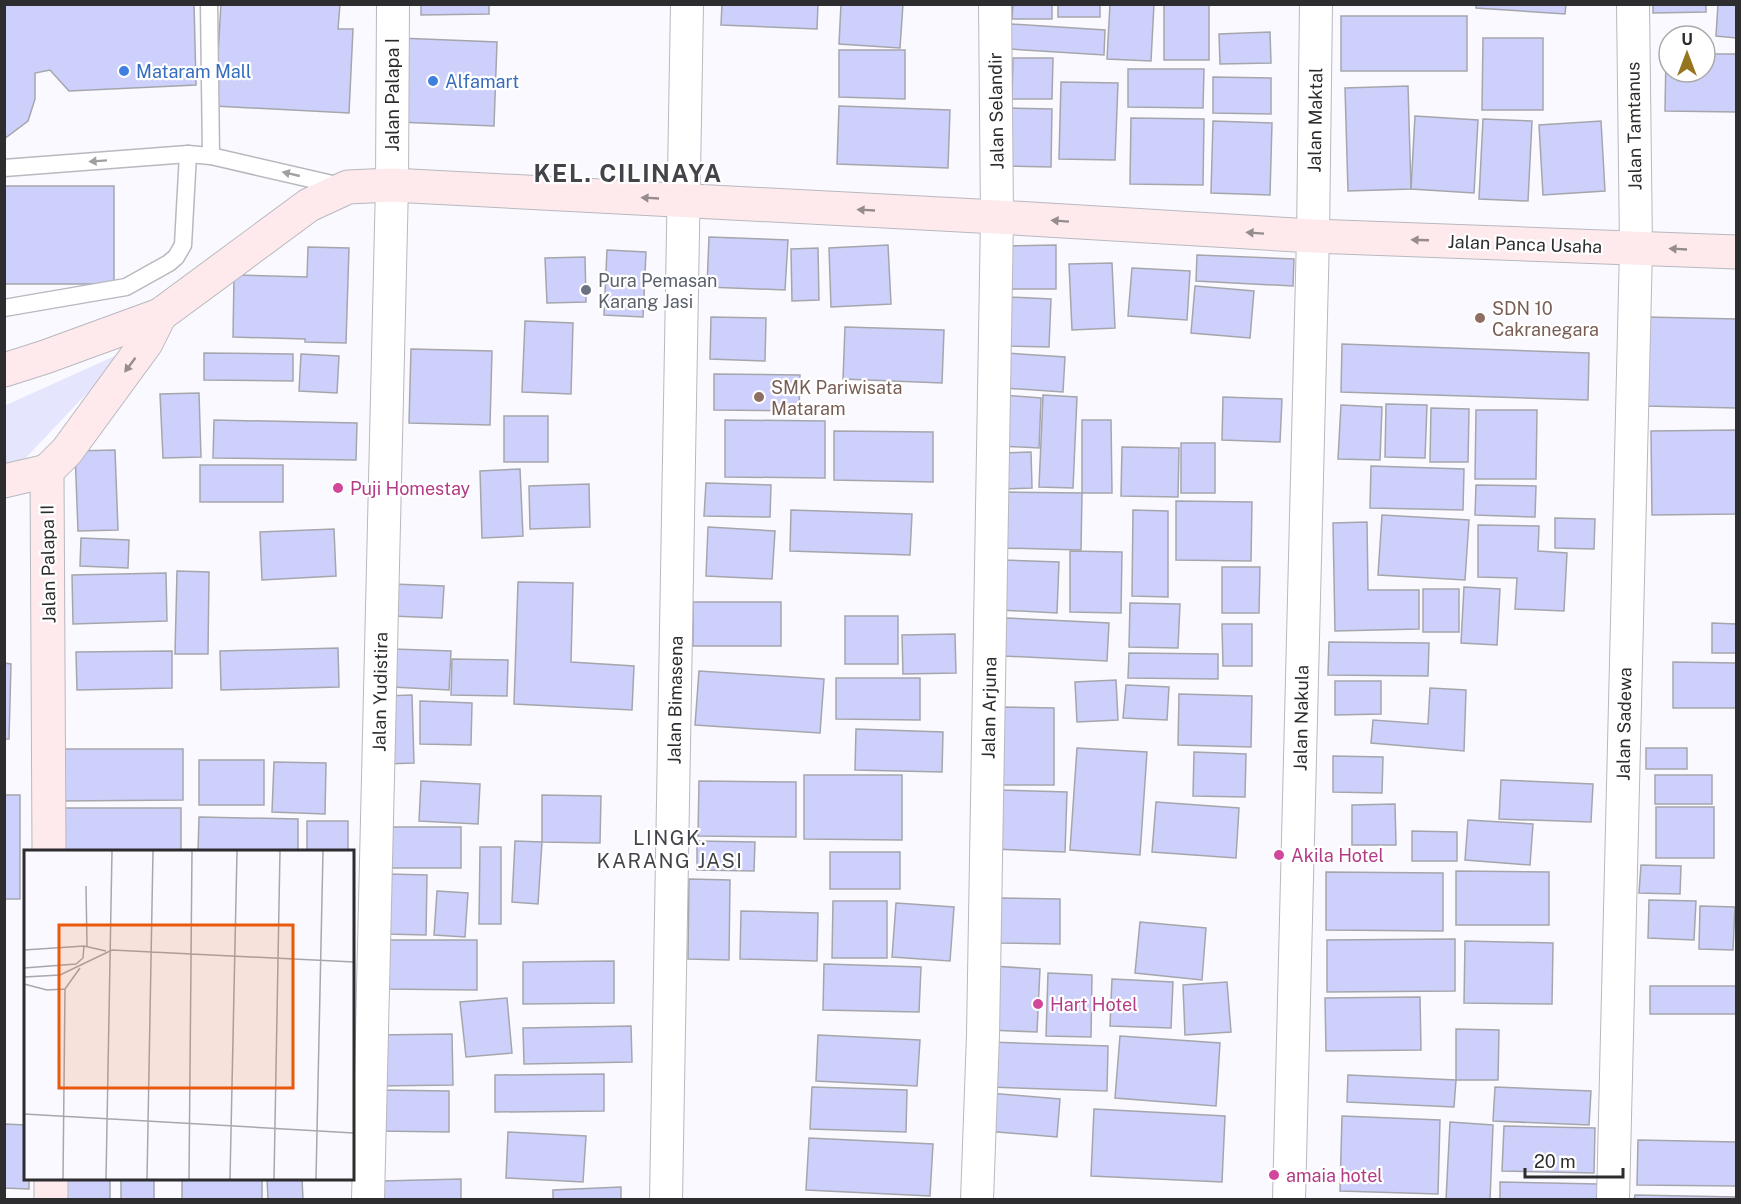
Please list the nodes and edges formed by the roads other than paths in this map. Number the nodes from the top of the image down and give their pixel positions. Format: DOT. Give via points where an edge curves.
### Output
graph roads {
  1 [pos="209,4"];
  2 [pos="393,4"];
  3 [pos="687,4"];
  4 [pos="995,4"];
  5 [pos="1316,4"];
  6 [pos="1633,4"];
  7 [pos="189,154"];
  8 [pos="211,156"];
  9 [pos="4,168"];
  10 [pos="392,185"];
  11 [pos="348,187"];
  12 [pos="683,200"];
  13 [pos="997,217"];
  14 [pos="1313,236"];
  15 [pos="1636,248"];
  16 [pos="1737,252"];
  17 [pos="4,308"];
  18 [pos="160,315"];
  19 [pos="4,370"];
  20 [pos="47,471"];
  21 [pos="4,481"];
  22 [pos="49,850"];
  23 [pos="51,1180"];
  24 [pos="51,1200"];
  25 [pos="368,1200"];
  26 [pos="666,1200"];
  27 [pos="977,1200"];
  28 [pos="1289,1200"];
  29 [pos="1613,1200"];
  1 -- 8 [label="lane"];
  2 -- 10 [label="street, Jalan Palapa I"];
  3 -- 12 [label="street, Jalan Bimasena"];
  4 -- 13 [label="street, Jalan Selandir"];
  5 -- 14 [label="street, Jalan Maktal"];
  6 -- 15 [label="street, Jalan Tamtanus"];
  7 -- 8 [label="lane"];
  7 -- 9 [label="lane, one-way"];
  7 -- 17 [label="lane" via="183,245 169,263 126,287"];
  11 -- 8 [label="lane, one-way"];
  10 -- 11 [label="main road, Jalan Panca Usaha"];
  12 -- 10 [label="main road, Jalan Panca Usaha, one-way"];
  10 -- 25 [label="street, Jalan Yudistira"];
  11 -- 18 [label="main road" via="309,205"];
  13 -- 12 [label="main road, Jalan Panca Usaha, one-way"];
  12 -- 26 [label="street, Jalan Bimasena"];
  14 -- 13 [label="main road, Jalan Panca Usaha, one-way"];
  13 -- 27 [label="street, Jalan Arjuna"];
  15 -- 14 [label="main road, Jalan Panca Usaha, one-way"];
  14 -- 28 [label="street, Jalan Nakula"];
  16 -- 15 [label="main road, Jalan Panca Usaha, one-way"];
  15 -- 29 [label="street, Jalan Sadewa"];
  18 -- 19 [label="main road"];
  18 -- 20 [label="main road, one-way" via="146,343 67,451"];
  20 -- 21 [label="main road"];
  20 -- 22 [label="main road, Jalan Palapa II"];
  23 -- 24 [label="main road"];
}
